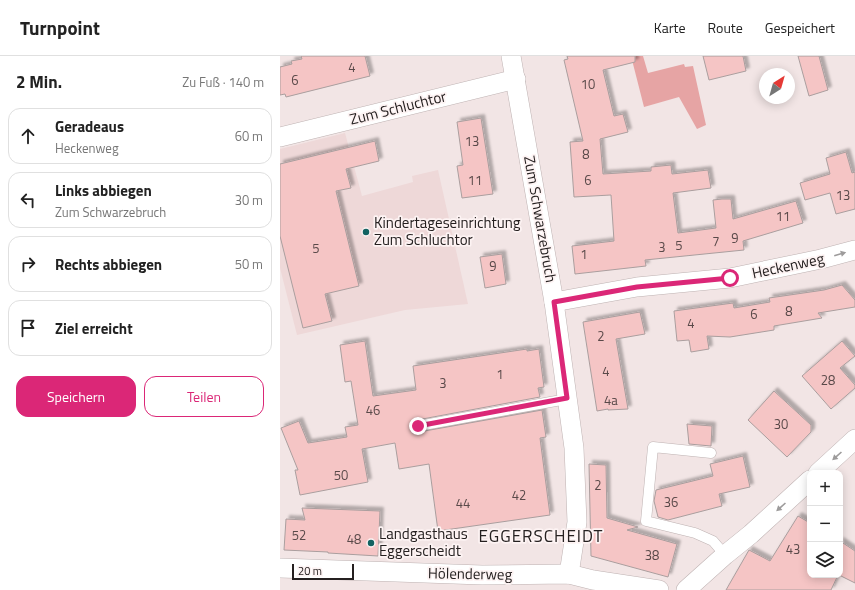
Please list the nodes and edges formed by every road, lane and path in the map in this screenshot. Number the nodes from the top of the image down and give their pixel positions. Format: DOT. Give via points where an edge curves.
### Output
graph roads {
  1 [pos="512,56"];
  2 [pos="516,80"];
  3 [pos="280,137"];
  4 [pos="855,250"];
  5 [pos="554,302"];
  6 [pos="567,398"];
  7 [pos="418,426"];
  8 [pos="855,439"];
  9 [pos="711,453"];
  10 [pos="821,470"];
  11 [pos="807,483"];
  12 [pos="725,555"];
  13 [pos="280,568"];
  14 [pos="569,574"];
  15 [pos="593,585"];
  16 [pos="659,590"];
  17 [pos="686,590"];
  1 -- 2 [label="street, Zum Schwarzebruch"];
  2 -- 3 [label="street, Zum Schluchtor"];
  2 -- 5 [label="street, Zum Schwarzebruch"];
  5 -- 4 [label="street, Heckenweg, one-way" via="637,287 730,278 821,260"];
  5 -- 6 [label="street, Zum Schwarzebruch"];
  6 -- 7 [label="lane"];
  6 -- 14 [label="street, Zum Schwarzebruch" via="574,448 577,522"];
  8 -- 10 [label="street, one-way"];
  9 -- 12 [label="lane" via="653,447 646,521 695,533 713,541"];
  11 -- 12 [label="street, one-way"];
  12 -- 17 [label="street"];
  13 -- 14 [label="street, Hölenderweg" via="482,575"];
  14 -- 15 [label="street, Hölenderweg"];
  15 -- 16 [label="street, Hölenderweg"];
}
